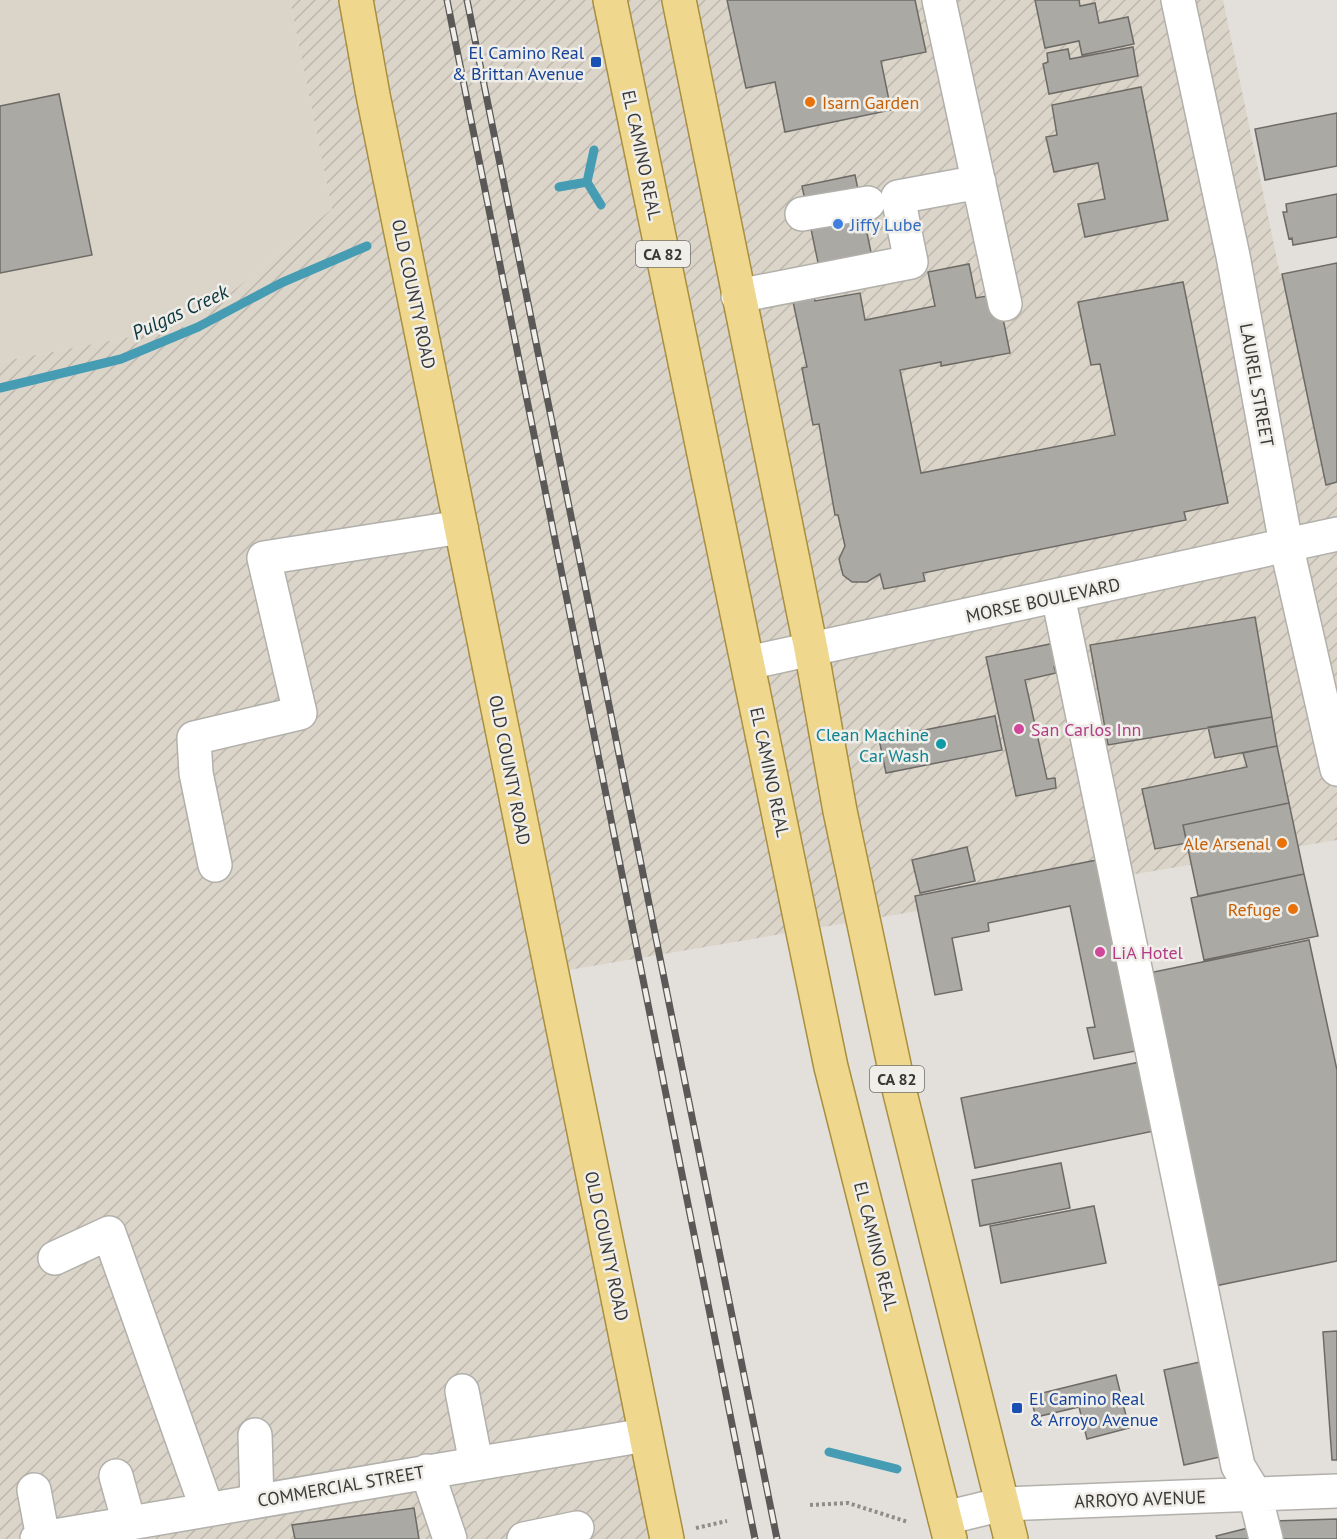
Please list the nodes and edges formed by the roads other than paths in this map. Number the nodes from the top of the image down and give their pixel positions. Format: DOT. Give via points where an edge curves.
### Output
graph roads {
  1 [pos="356,0"];
  2 [pos="610,0"];
  3 [pos="680,0"];
  4 [pos="939,0"];
  5 [pos="1178,0"];
  6 [pos="979,182"];
  7 [pos="868,203"];
  8 [pos="802,214"];
  9 [pos="738,297"];
  10 [pos="1005,304"];
  11 [pos="461,526"];
  12 [pos="1337,534"];
  13 [pos="1286,544"];
  14 [pos="1058,596"];
  15 [pos="811,649"];
  16 [pos="748,663"];
  17 [pos="1337,769"];
  18 [pos="215,865"];
  19 [pos="55,1258"];
  20 [pos="462,1391"];
  21 [pos="255,1435"];
  22 [pos="645,1435"];
  23 [pos="476,1463"];
  24 [pos="427,1471"];
  25 [pos="116,1476"];
  26 [pos="34,1490"];
  27 [pos="1337,1491"];
  28 [pos="1255,1494"];
  29 [pos="257,1501"];
  30 [pos="1003,1504"];
  31 [pos="207,1509"];
  32 [pos="129,1523"];
  33 [pos="577,1528"];
  34 [pos="947,1528"];
  35 [pos="682,1533"];
  36 [pos="57,1537"];
  37 [pos="450,1539"];
  38 [pos="524,1539"];
  39 [pos="1011,1539"];
  40 [pos="1266,1539"];
  1 -- 11 [label="main road, OLD COUNTY ROAD"];
  2 -- 16 [label="main road, EL CAMINO REAL / CA 82"];
  3 -- 9 [label="main road, CA 82"];
  4 -- 6 [label="street"];
  5 -- 13 [label="street, LAUREL STREET" via="1233,256"];
  6 -- 9 [label="street" via="898,197 911,262"];
  6 -- 10 [label="street"];
  7 -- 8 [label="street"];
  9 -- 15 [label="main road, CA 82"];
  11 -- 18 [label="street" via="264,558 300,713 194,738 196,773"];
  11 -- 22 [label="main road, OLD COUNTY ROAD"];
  12 -- 13 [label="street, MORSE BOULEVARD"];
  13 -- 14 [label="street, MORSE BOULEVARD"];
  13 -- 17 [label="street, LAUREL STREET"];
  14 -- 15 [label="street, MORSE BOULEVARD"];
  14 -- 28 [label="street" via="1238,1466"];
  15 -- 16 [label="street, MORSE BOULEVARD"];
  15 -- 30 [label="main road, CA 82" via="840,811 900,1093"];
  16 -- 34 [label="main road, EL CAMINO REAL / CA 82" via="831,1067"];
  19 -- 31 [label="street" via="109,1233"];
  20 -- 23 [label="street"];
  21 -- 29 [label="street"];
  22 -- 23 [label="street, COMMERCIAL STREET"];
  22 -- 35 [label="main road, OLD COUNTY ROAD"];
  23 -- 24 [label="street, COMMERCIAL STREET"];
  24 -- 29 [label="street, COMMERCIAL STREET"];
  24 -- 37 [label="street"];
  25 -- 32 [label="street"];
  26 -- 36 [label="street"];
  27 -- 28 [label="street, ARROYO AVENUE"];
  28 -- 30 [label="street, ARROYO AVENUE"];
  28 -- 40 [label="street"];
  29 -- 31 [label="street, COMMERCIAL STREET"];
  30 -- 34 [label="street, ARROYO AVENUE"];
  30 -- 39 [label="main road, CA 82"];
  31 -- 32 [label="street, COMMERCIAL STREET"];
  32 -- 36 [label="street, COMMERCIAL STREET"];
  33 -- 38 [label="street"];
}
